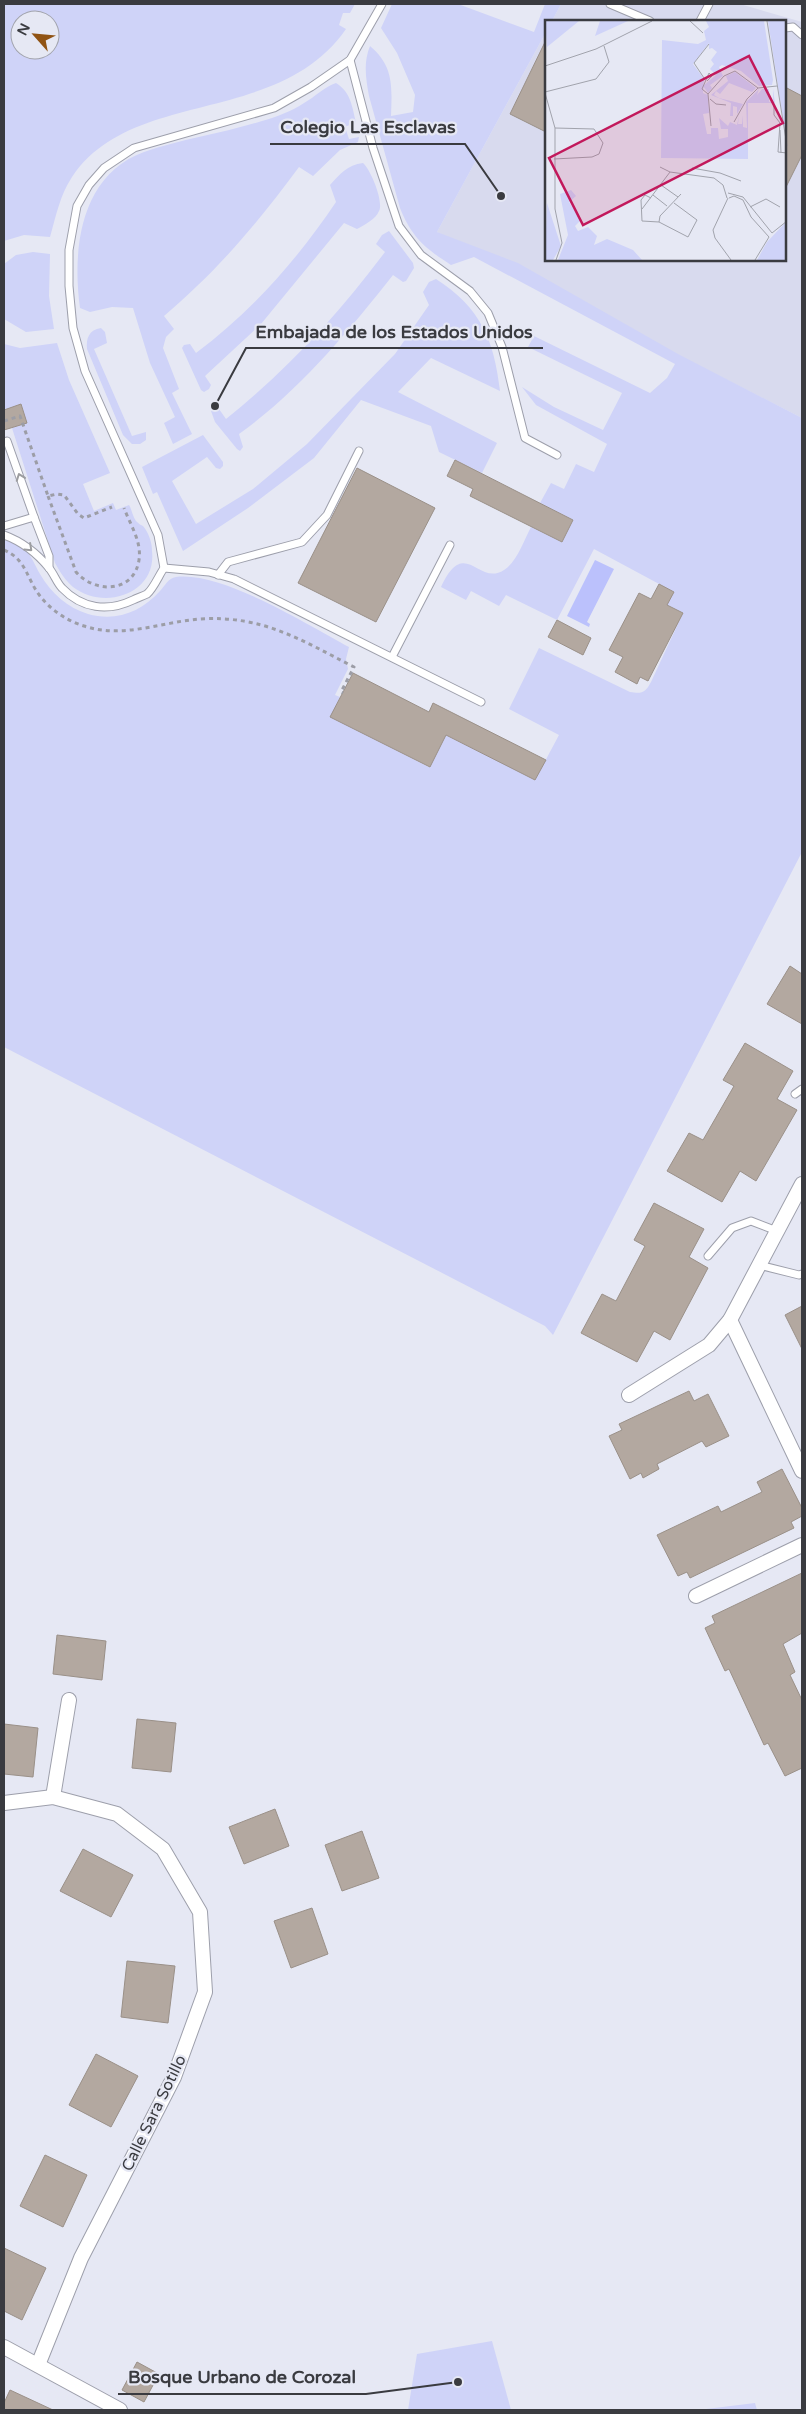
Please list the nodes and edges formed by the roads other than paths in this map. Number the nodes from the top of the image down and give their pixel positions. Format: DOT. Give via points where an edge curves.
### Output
graph roads {
  1 [pos="382,4"];
  2 [pos="610,4"];
  3 [pos="710,4"];
  4 [pos="648,20"];
  5 [pos="701,20"];
  6 [pos="786,28"];
  7 [pos="802,35"];
  8 [pos="350,60"];
  9 [pos="4,442"];
  10 [pos="360,451"];
  11 [pos="557,455"];
  12 [pos="34,517"];
  13 [pos="4,526"];
  14 [pos="4,535"];
  15 [pos="450,545"];
  16 [pos="49,568"];
  17 [pos="164,568"];
  18 [pos="218,575"];
  19 [pos="392,657"];
  20 [pos="481,702"];
  21 [pos="802,1088"];
  22 [pos="796,1094"];
  23 [pos="802,1184"];
  24 [pos="777,1231"];
  25 [pos="708,1256"];
  26 [pos="759,1265"];
  27 [pos="802,1274"];
  28 [pos="730,1320"];
  29 [pos="629,1395"];
  30 [pos="802,1468"];
  31 [pos="802,1545"];
  32 [pos="696,1596"];
  33 [pos="69,1700"];
  34 [pos="53,1797"];
  35 [pos="4,1803"];
  36 [pos="4,2347"];
  37 [pos="38,2365"];
  38 [pos="120,2410"];
  1 -- 8 [label="lane"];
  2 -- 4 [label="lane"];
  3 -- 5 [label="lane"];
  6 -- 7 [label="lane" via="793,27"];
  8 -- 11 [label="lane" via="399,226 421,255 470,291 488,313 502,347 525,438"];
  8 -- 17 [label="lane" via="274,108 134,148 104,168 77,206 69,250 73,328 85,371 158,535"];
  12 -- 9 [label="lane, one-way" via="7,441"];
  10 -- 18 [label="lane" via="327,514 302,542 228,562"];
  12 -- 13 [label="lane"];
  12 -- 16 [label="lane" via="49,556"];
  14 -- 16 [label="lane, one-way" via="21,540"];
  15 -- 19 [label="lane"];
  16 -- 17 [label="lane" via="62,588 82,603 99,608 118,607 147,593"];
  17 -- 18 [label="lane"];
  18 -- 19 [label="lane" via="265,593"];
  19 -- 20 [label="lane"];
  21 -- 22 [label="lane"];
  23 -- 24 [label="street"];
  24 -- 25 [label="lane" via="752,1221 732,1228"];
  24 -- 26 [label="street"];
  26 -- 27 [label="lane"];
  26 -- 28 [label="street"];
  28 -- 29 [label="street" via="709,1345"];
  28 -- 30 [label="street"];
  31 -- 32 [label="street"];
  33 -- 34 [label="street"];
  34 -- 35 [label="street, Calle Sara Sotillo"];
  34 -- 37 [label="street, Calle Sara Sotillo" via="117,1814 163,1849 200,1912 205,1992 174,2077 81,2258"];
  36 -- 37 [label="street"];
  37 -- 38 [label="street"];
}
